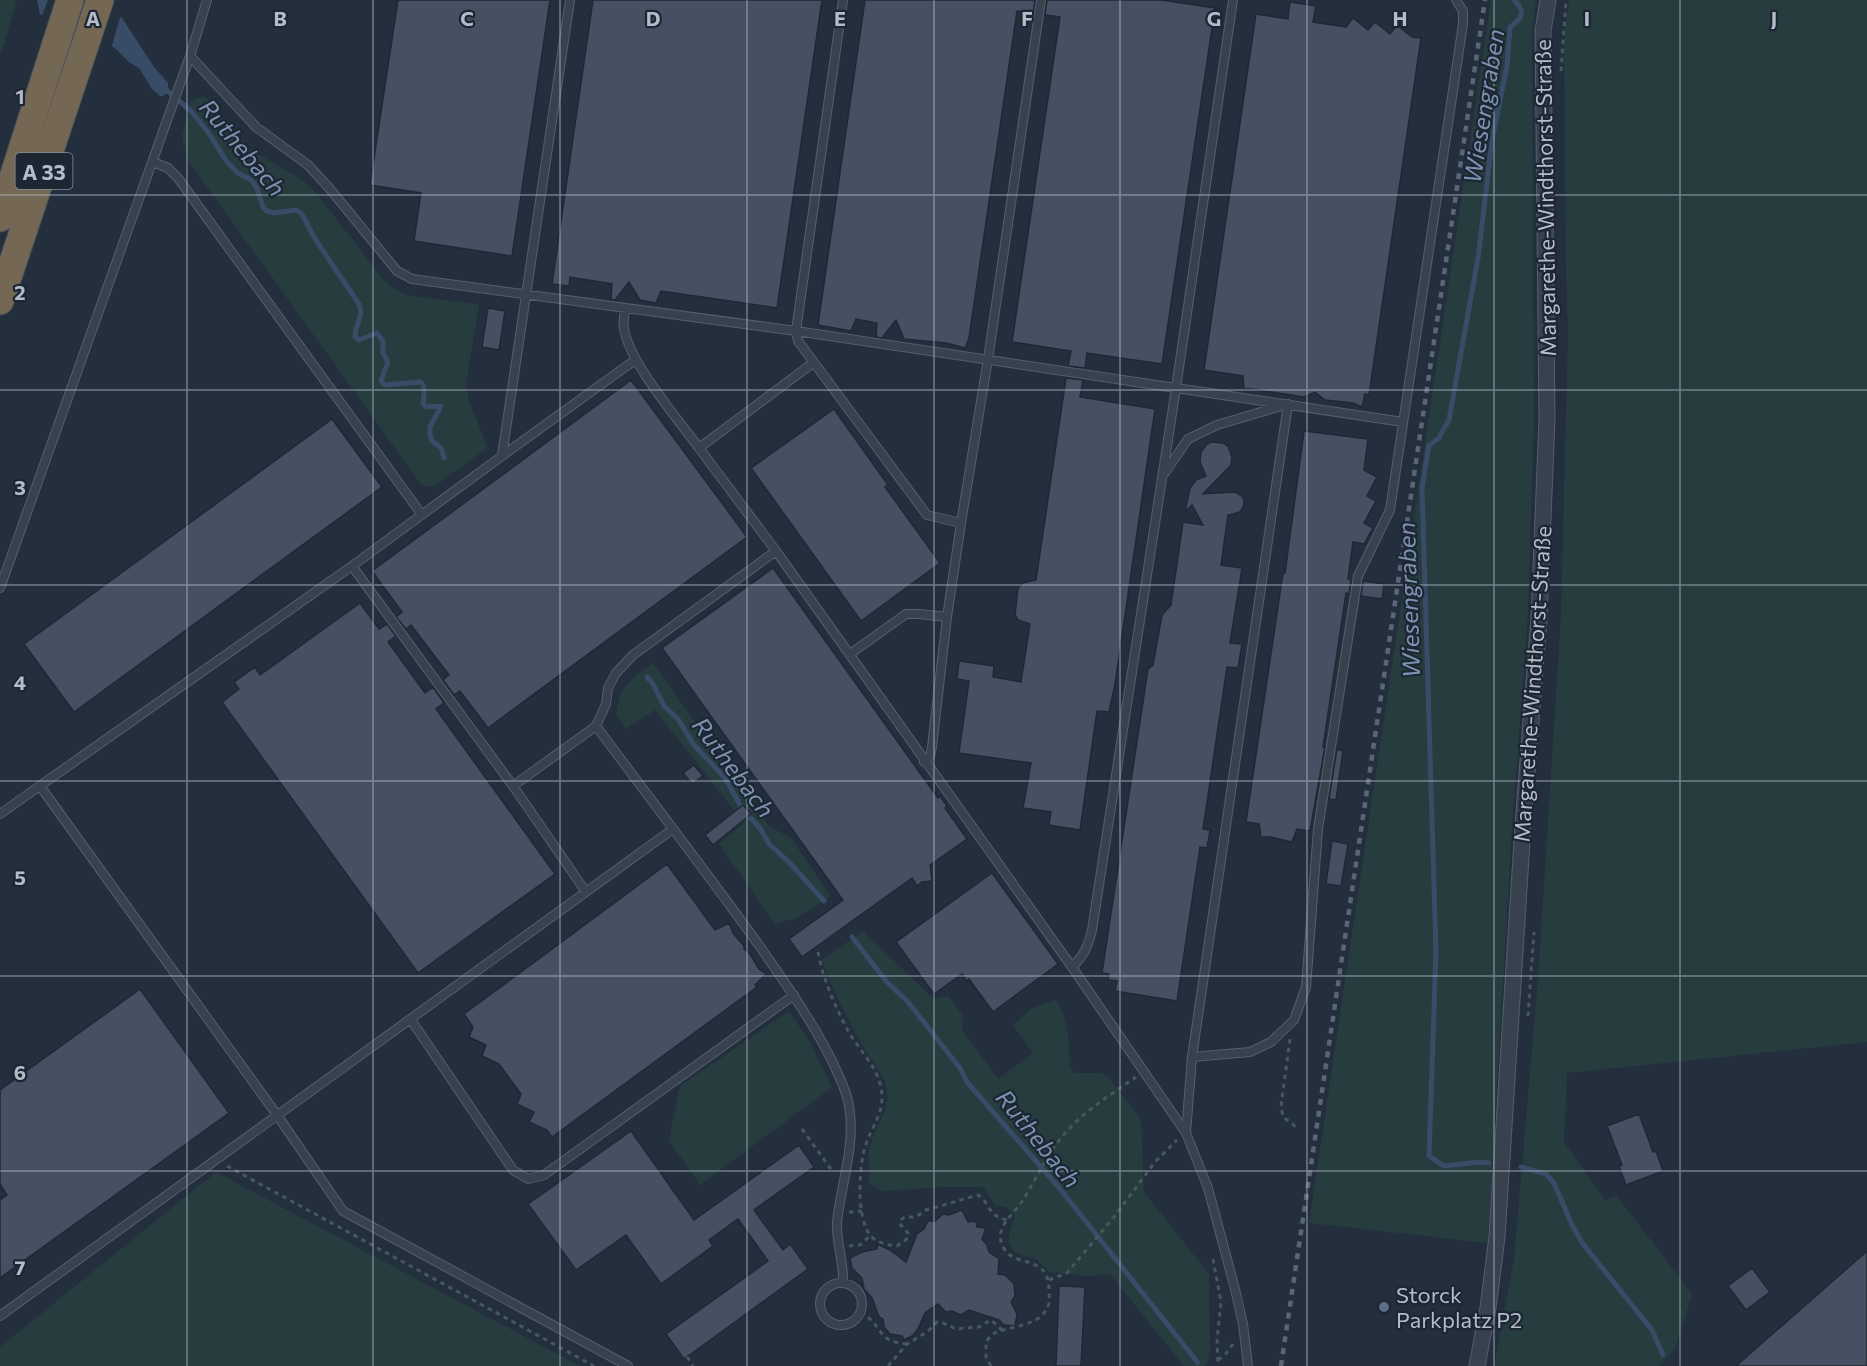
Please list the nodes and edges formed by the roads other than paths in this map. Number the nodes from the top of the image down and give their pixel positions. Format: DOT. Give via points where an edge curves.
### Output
graph roads {
  1 [pos="70,0"];
  2 [pos="100,0"];
  3 [pos="207,0"];
  4 [pos="570,0"];
  5 [pos="843,0"];
  6 [pos="1041,0"];
  7 [pos="1233,0"];
  8 [pos="1456,0"];
  9 [pos="1548,0"];
  10 [pos="190,56"];
  11 [pos="153,162"];
  12 [pos="0,218"];
  13 [pos="525,295"];
  14 [pos="0,301"];
  15 [pos="625,309"];
  16 [pos="796,331"];
  17 [pos="988,359"];
  18 [pos="635,360"];
  19 [pos="813,363"];
  20 [pos="1176,388"];
  21 [pos="1288,404"];
  22 [pos="1402,422"];
  23 [pos="699,448"];
  24 [pos="501,456"];
  25 [pos="1163,476"];
  26 [pos="422,515"];
  27 [pos="961,523"];
  28 [pos="776,551"];
  29 [pos="352,566"];
  30 [pos="0,588"];
  31 [pos="947,617"];
  32 [pos="850,654"];
  33 [pos="596,726"];
  34 [pos="924,762"];
  35 [pos="40,786"];
  36 [pos="513,786"];
  37 [pos="0,814"];
  38 [pos="673,829"];
  39 [pos="586,892"];
  40 [pos="1072,968"];
  41 [pos="794,995"];
  42 [pos="411,1020"];
  43 [pos="1192,1057"];
  44 [pos="278,1115"];
  45 [pos="1186,1133"];
  46 [pos="843,1283"];
  47 [pos="0,1316"];
  48 [pos="628,1366"];
  49 [pos="1248,1366"];
  50 [pos="1477,1366"];
  1 -- 12 [label="highway, A 33"];
  2 -- 14 [label="highway, A 33"];
  3 -- 10 [label="lane"];
  4 -- 13 [label="lane"];
  5 -- 16 [label="lane"];
  6 -- 17 [label="lane"];
  7 -- 20 [label="lane"];
  8 -- 22 [label="lane" via="1463,11 1463,24"];
  9 -- 50 [label="street, Margarethe-Windthorst-Straße" via="1543,31 1547,419 1539,618 1497,1237"];
  10 -- 11 [label="lane"];
  10 -- 13 [label="lane" via="256,127 308,165 397,271 412,279"];
  11 -- 26 [label="lane" via="168,168 178,178"];
  11 -- 30 [label="lane"];
  13 -- 15 [label="lane"];
  13 -- 24 [label="lane"];
  15 -- 16 [label="lane"];
  15 -- 18 [label="lane" via="623,326"];
  16 -- 17 [label="lane"];
  16 -- 19 [label="lane"];
  17 -- 20 [label="lane"];
  17 -- 27 [label="lane"];
  18 -- 23 [label="lane"];
  18 -- 24 [label="lane"];
  19 -- 23 [label="lane"];
  19 -- 27 [label="lane" via="927,515"];
  20 -- 21 [label="lane"];
  20 -- 25 [label="lane"];
  21 -- 22 [label="lane"];
  21 -- 25 [label="lane" via="1217,425 1188,439"];
  21 -- 43 [label="lane"];
  22 -- 43 [label="lane" via="1390,510 1358,576 1318,829 1306,987 1294,1020 1271,1042 1251,1052"];
  23 -- 28 [label="lane"];
  24 -- 26 [label="lane"];
  25 -- 40 [label="lane" via="1092,930 1088,947"];
  26 -- 29 [label="lane"];
  27 -- 31 [label="lane"];
  28 -- 32 [label="lane"];
  28 -- 33 [label="lane" via="633,655 608,688"];
  29 -- 35 [label="lane"];
  29 -- 36 [label="lane"];
  31 -- 32 [label="lane" via="906,614"];
  31 -- 34 [label="lane" via="932,747"];
  32 -- 34 [label="lane"];
  33 -- 36 [label="lane"];
  33 -- 38 [label="lane"];
  34 -- 40 [label="lane"];
  35 -- 37 [label="lane"];
  35 -- 44 [label="lane"];
  36 -- 39 [label="lane"];
  38 -- 39 [label="lane"];
  38 -- 41 [label="lane"];
  39 -- 42 [label="lane"];
  40 -- 45 [label="lane"];
  41 -- 42 [label="lane" via="544,1174 528,1179 513,1170"];
  41 -- 46 [label="lane" via="826,1049 849,1102 851,1141 837,1222"];
  42 -- 44 [label="lane"];
  43 -- 45 [label="lane"];
  44 -- 47 [label="lane"];
  44 -- 48 [label="lane" via="343,1211"];
  45 -- 49 [label="lane" via="1208,1188 1235,1289"];
  46 -- 46 [label="lane" via="856,1289 862,1302 854,1321 840,1325 823,1316 820,1302 825,1290"];
}
